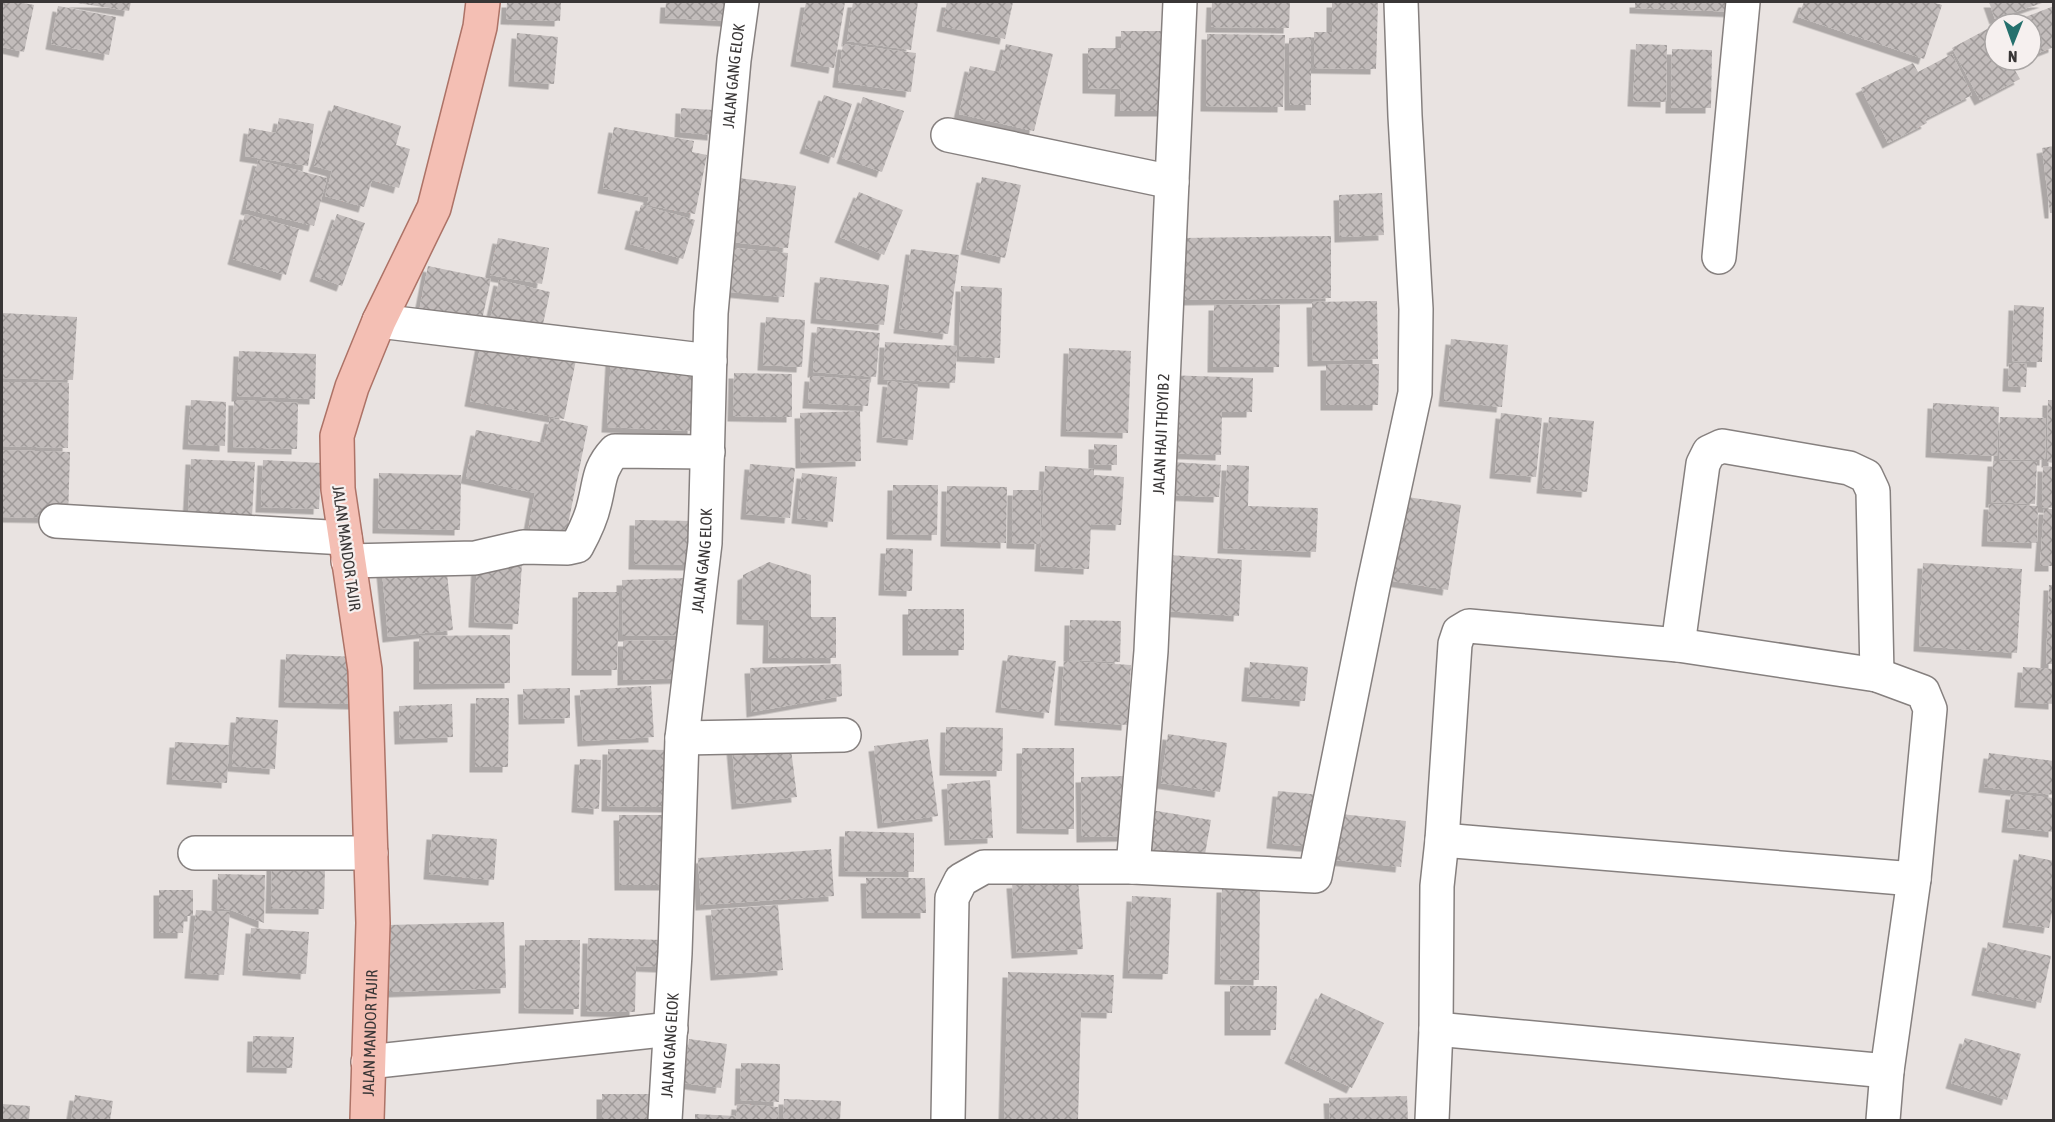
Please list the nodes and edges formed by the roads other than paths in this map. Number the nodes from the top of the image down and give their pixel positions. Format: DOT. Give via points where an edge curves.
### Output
graph roads {
  1 [pos="483,2"];
  2 [pos="742,2"];
  3 [pos="1180,2"];
  4 [pos="1401,2"];
  5 [pos="1743,2"];
  6 [pos="948,135"];
  7 [pos="1172,182"];
  8 [pos="1719,257"];
  9 [pos="379,321"];
  10 [pos="710,361"];
  11 [pos="708,452"];
  12 [pos="56,521"];
  13 [pos="346,550"];
  14 [pos="1678,645"];
  15 [pos="1877,675"];
  16 [pos="844,735"];
  17 [pos="682,738"];
  18 [pos="1442,840"];
  19 [pos="195,853"];
  20 [pos="371,853"];
  21 [pos="1133,867"];
  22 [pos="1914,879"];
  23 [pos="671,1029"];
  24 [pos="1436,1029"];
  25 [pos="368,1062"];
  26 [pos="1887,1071"];
  27 [pos="367,1120"];
  28 [pos="665,1120"];
  29 [pos="948,1120"];
  30 [pos="1431,1120"];
  31 [pos="1883,1120"];
  1 -- 9 [label="main road, JALAN MANDOR TAJIR" via="434,208"];
  2 -- 10 [label="street, JALAN GANG ELOK" via="711,313"];
  3 -- 7 [label="street, JALAN HAJI THOYIB 2"];
  4 -- 21 [label="street" via="1416,309 1415,393 1316,876"];
  5 -- 8 [label="street"];
  6 -- 7 [label="street"];
  7 -- 21 [label="street, JALAN HAJI THOYIB 2" via="1151,651"];
  9 -- 10 [label="street"];
  9 -- 13 [label="main road, JALAN MANDOR TAJIR" via="337,436 338,489"];
  10 -- 11 [label="street, JALAN GANG ELOK"];
  11 -- 13 [label="street" via="615,451 605,462 595,504 577,546 523,547 475,558"];
  11 -- 17 [label="street, JALAN GANG ELOK" via="705,543"];
  12 -- 13 [label="street"];
  13 -- 20 [label="main road, JALAN MANDOR TAJIR" via="365,670"];
  14 -- 15 [label="street"];
  14 -- 15 [label="street" via="1703,464 1709,452 1722,446 1849,468 1866,476 1873,491"];
  14 -- 18 [label="street" via="1469,626 1459,632 1455,644"];
  15 -- 22 [label="street" via="1923,692 1929,709"];
  16 -- 17 [label="street"];
  17 -- 23 [label="street, JALAN GANG ELOK"];
  18 -- 22 [label="street"];
  18 -- 24 [label="street" via="1437,886"];
  19 -- 20 [label="street"];
  20 -- 25 [label="main road, JALAN MANDOR TAJIR" via="373,923"];
  21 -- 29 [label="street" via="984,867 961,880 952,898"];
  22 -- 26 [label="street"];
  23 -- 25 [label="street"];
  23 -- 28 [label="street, JALAN GANG ELOK"];
  24 -- 26 [label="street"];
  24 -- 30 [label="street"];
  25 -- 27 [label="main road, JALAN MANDOR TAJIR"];
  26 -- 31 [label="street"];
}
